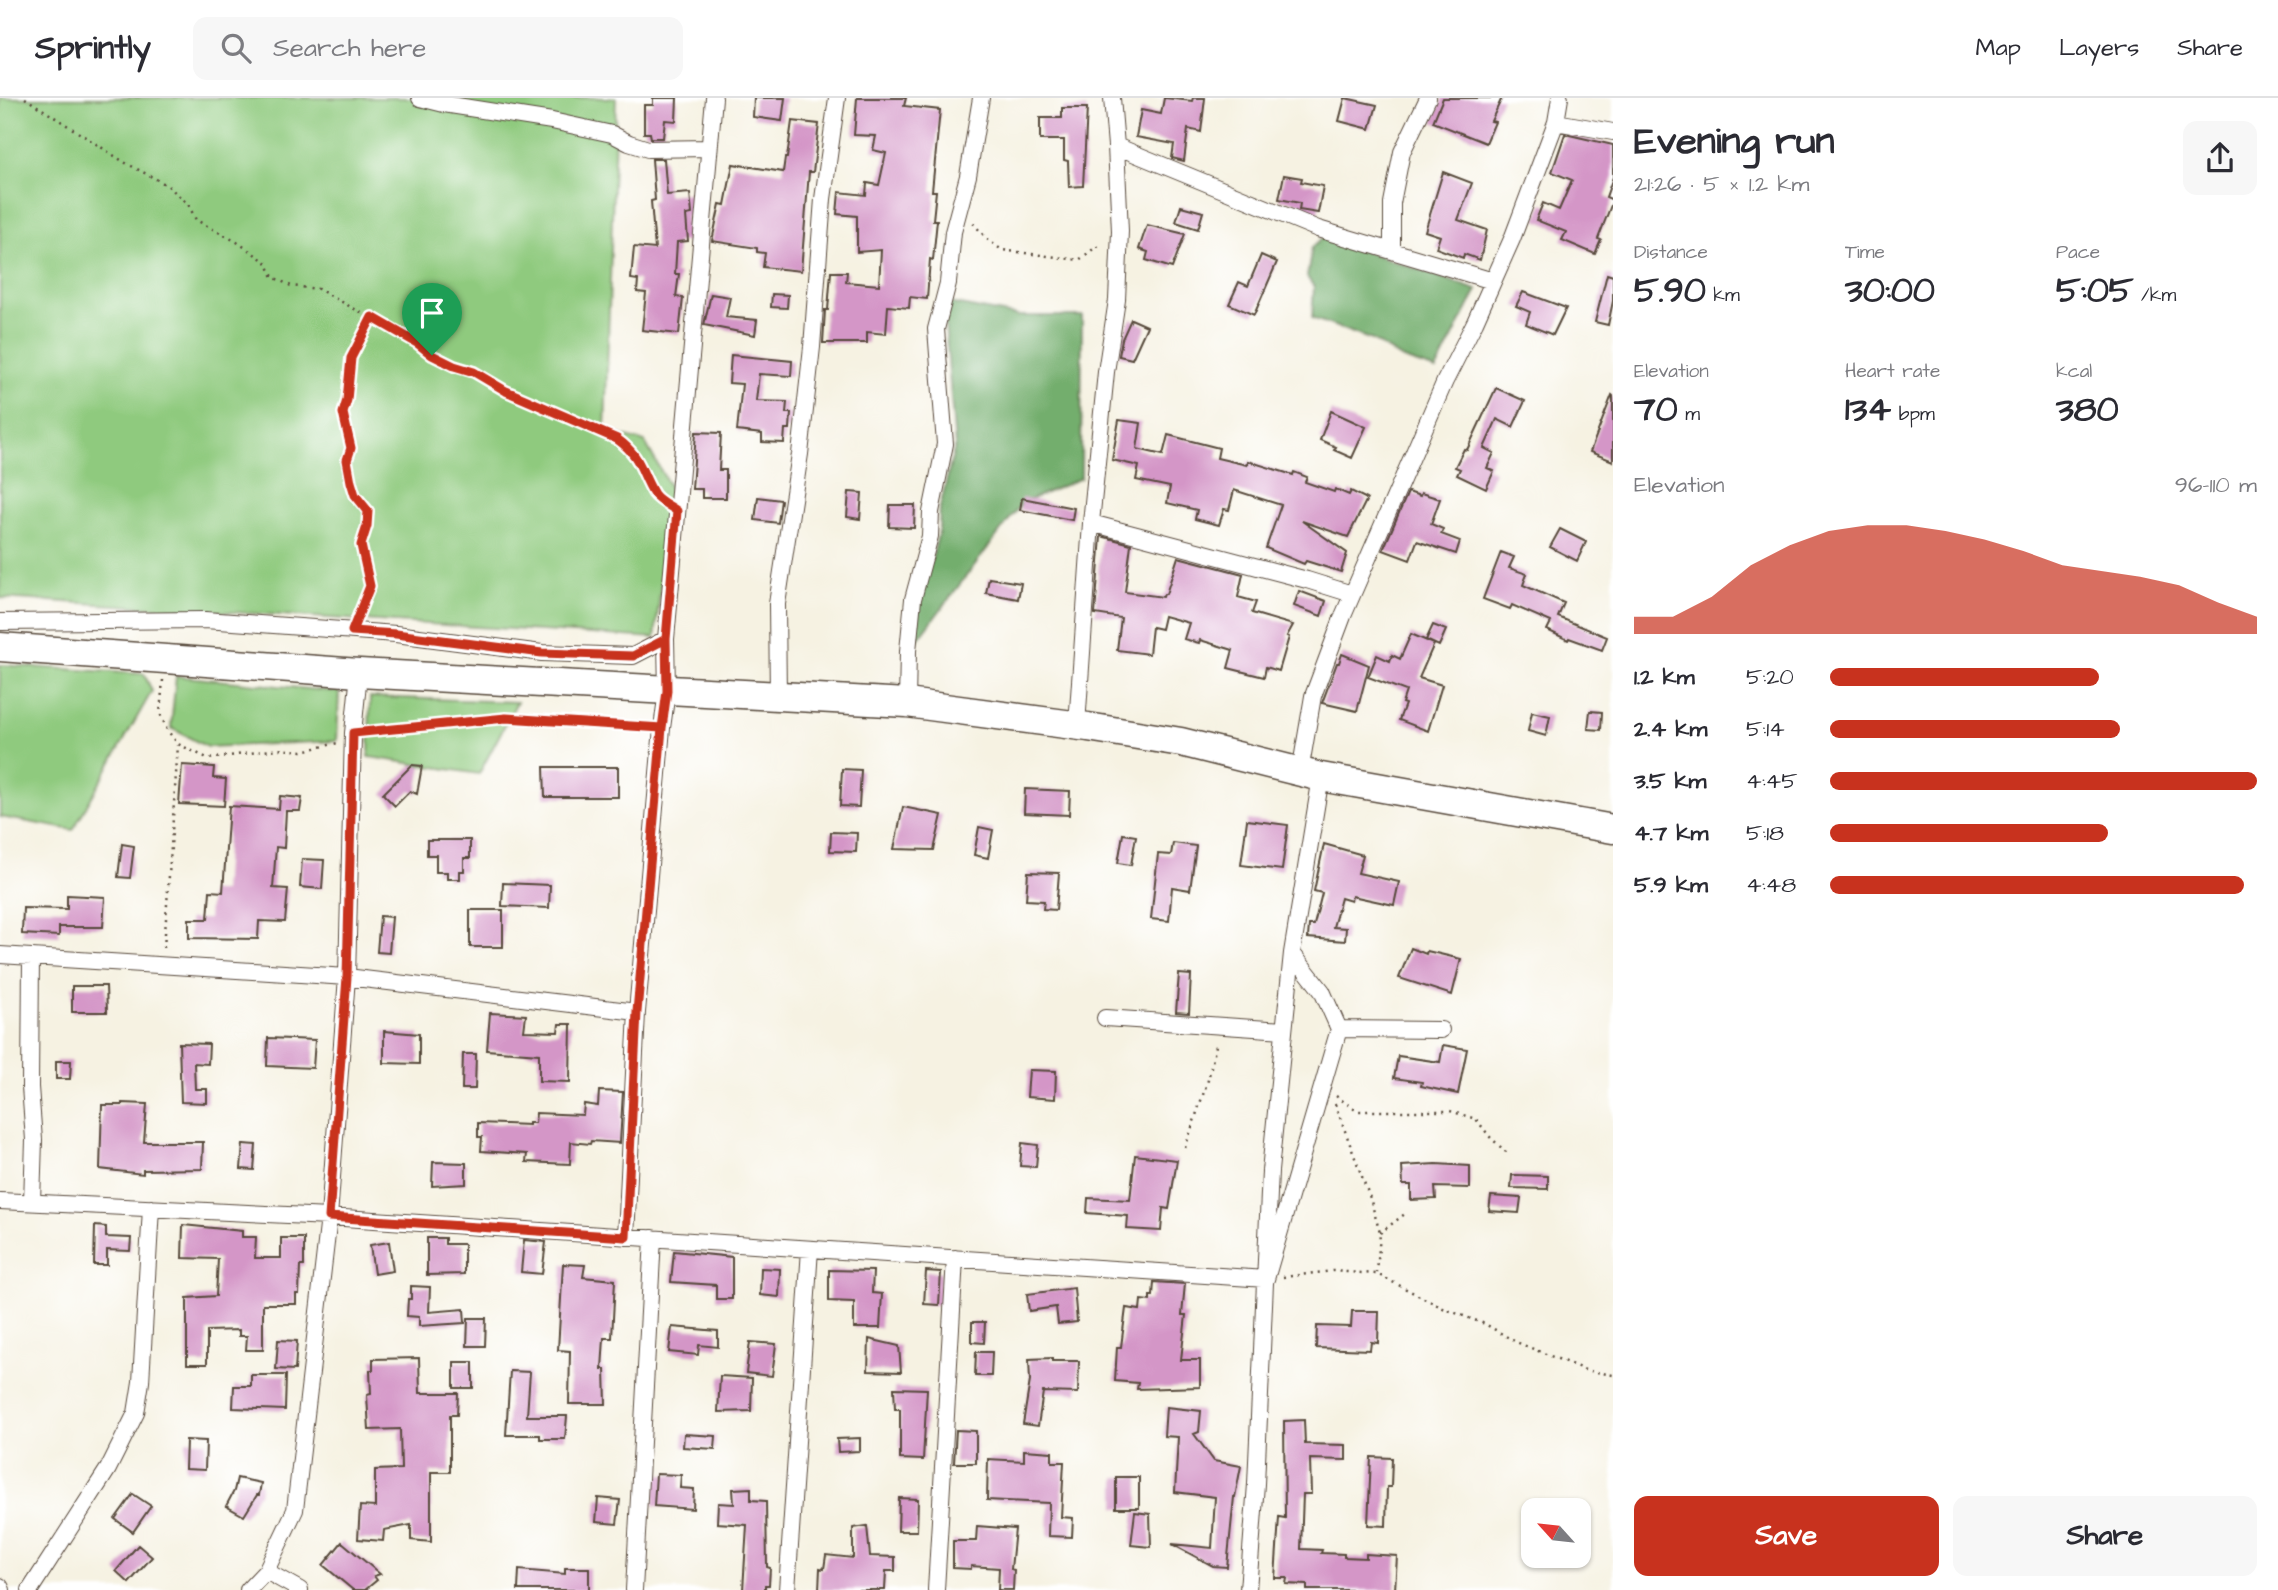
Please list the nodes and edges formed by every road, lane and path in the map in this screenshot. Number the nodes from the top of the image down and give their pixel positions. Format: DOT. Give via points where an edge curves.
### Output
graph roads {
  1 [pos="25,98"];
  2 [pos="421,98"];
  3 [pos="714,98"];
  4 [pos="837,98"];
  5 [pos="981,98"];
  6 [pos="1112,98"];
  7 [pos="1428,98"];
  8 [pos="1560,98"];
  9 [pos="1556,122"];
  10 [pos="1613,132"];
  11 [pos="1116,146"];
  12 [pos="708,148"];
  13 [pos="960,203"];
  14 [pos="1119,246"];
  15 [pos="1392,251"];
  16 [pos="1493,281"];
  17 [pos="372,317"];
  18 [pos="677,511"];
  19 [pos="1091,523"];
  20 [pos="1352,594"];
  21 [pos="0,622"];
  22 [pos="352,631"];
  23 [pos="666,639"];
  24 [pos="0,647"];
  25 [pos="165,659"];
  26 [pos="359,673"];
  27 [pos="667,691"];
  28 [pos="778,696"];
  29 [pos="907,703"];
  30 [pos="1077,725"];
  31 [pos="662,728"];
  32 [pos="353,733"];
  33 [pos="178,744"];
  34 [pos="1310,774"];
  35 [pos="1613,829"];
  36 [pos="1292,953"];
  37 [pos="0,955"];
  38 [pos="32,957"];
  39 [pos="162,965"];
  40 [pos="347,977"];
  41 [pos="637,1012"];
  42 [pos="1105,1018"];
  43 [pos="1221,1026"];
  44 [pos="1284,1030"];
  45 [pos="1339,1030"];
  46 [pos="1441,1030"];
  47 [pos="1323,1087"];
  48 [pos="1185,1148"];
  49 [pos="1507,1153"];
  50 [pos="0,1201"];
  51 [pos="32,1202"];
  52 [pos="151,1208"];
  53 [pos="1406,1213"];
  54 [pos="329,1217"];
  55 [pos="1380,1233"];
  56 [pos="626,1237"];
  57 [pos="653,1238"];
  58 [pos="810,1249"];
  59 [pos="955,1258"];
  60 [pos="1377,1274"];
  61 [pos="1266,1279"];
  62 [pos="1613,1375"];
  63 [pos="266,1571"];
  64 [pos="30,1590"];
  65 [pos="247,1590"];
  66 [pos="300,1590"];
  67 [pos="634,1590"];
  68 [pos="787,1590"];
  69 [pos="936,1590"];
  70 [pos="1248,1590"];
  1 -- 17 [label="path" via="167,185 188,204 196,220 266,262 273,277 291,286 318,289"];
  2 -- 12 [label="street" via="612,134 648,149"];
  3 -- 12 [label="street"];
  4 -- 28 [label="street" via="800,454 777,604"];
  5 -- 13 [label="street"];
  6 -- 11 [label="street"];
  7 -- 15 [label="street" via="1402,152 1392,203"];
  8 -- 9 [label="street"];
  9 -- 10 [label="street"];
  9 -- 16 [label="street"];
  11 -- 14 [label="street"];
  11 -- 15 [label="street" via="1318,229"];
  12 -- 18 [label="street"];
  13 -- 14 [label="path" via="988,240 1002,250 1079,260 1096,247"];
  13 -- 29 [label="street" via="936,329 945,444 930,537 913,599"];
  14 -- 19 [label="street"];
  15 -- 16 [label="street"];
  16 -- 20 [label="street"];
  17 -- 18 [label="path" via="441,361 617,439 641,464 656,497"];
  17 -- 22 [label="path" via="351,358 343,413 351,448 347,460 351,482 368,511 361,545 370,586"];
  18 -- 23 [label="street"];
  19 -- 20 [label="street"];
  19 -- 30 [label="street"];
  20 -- 34 [label="street" via="1313,696"];
  21 -- 22 [label="street" via="205,620"];
  22 -- 23 [label="street" via="542,653 633,656"];
  23 -- 27 [label="street"];
  24 -- 25 [label="highway"];
  25 -- 26 [label="highway"];
  25 -- 33 [label="path" via="160,713"];
  26 -- 27 [label="highway"];
  26 -- 32 [label="street"];
  27 -- 28 [label="highway"];
  27 -- 31 [label="street"];
  28 -- 29 [label="highway"];
  29 -- 30 [label="highway"];
  30 -- 34 [label="highway" via="1181,742"];
  31 -- 32 [label="path" via="506,718"];
  31 -- 41 [label="street"];
  32 -- 33 [label="path" via="335,744 302,751 278,749 208,759"];
  32 -- 40 [label="street"];
  33 -- 39 [label="path"];
  34 -- 35 [label="highway"];
  34 -- 36 [label="street"];
  36 -- 44 [label="street"];
  36 -- 45 [label="street" via="1322,991"];
  37 -- 38 [label="street"];
  38 -- 39 [label="street"];
  38 -- 51 [label="street"];
  39 -- 40 [label="street"];
  40 -- 41 [label="street"];
  40 -- 54 [label="street"];
  41 -- 56 [label="street"];
  42 -- 43 [label="street"];
  43 -- 44 [label="street"];
  43 -- 48 [label="path"];
  44 -- 61 [label="street" via="1270,1171"];
  45 -- 46 [label="street"];
  45 -- 47 [label="street"];
  47 -- 49 [label="path" via="1356,1111 1450,1111 1476,1119"];
  47 -- 55 [label="path" via="1336,1106"];
  47 -- 61 [label="street"];
  50 -- 51 [label="street"];
  51 -- 52 [label="street"];
  52 -- 54 [label="street"];
  52 -- 64 [label="street" via="136,1413 108,1469"];
  53 -- 55 [label="path"];
  54 -- 56 [label="street"];
  54 -- 63 [label="street" via="295,1510"];
  55 -- 60 [label="path"];
  56 -- 57 [label="street"];
  57 -- 58 [label="street"];
  57 -- 67 [label="street"];
  58 -- 59 [label="street"];
  58 -- 68 [label="street"];
  59 -- 61 [label="street"];
  59 -- 69 [label="street"];
  60 -- 61 [label="path" via="1332,1271"];
  60 -- 62 [label="path" via="1516,1342 1585,1370"];
  61 -- 70 [label="street"];
  63 -- 65 [label="street"];
  63 -- 66 [label="street"];
}
